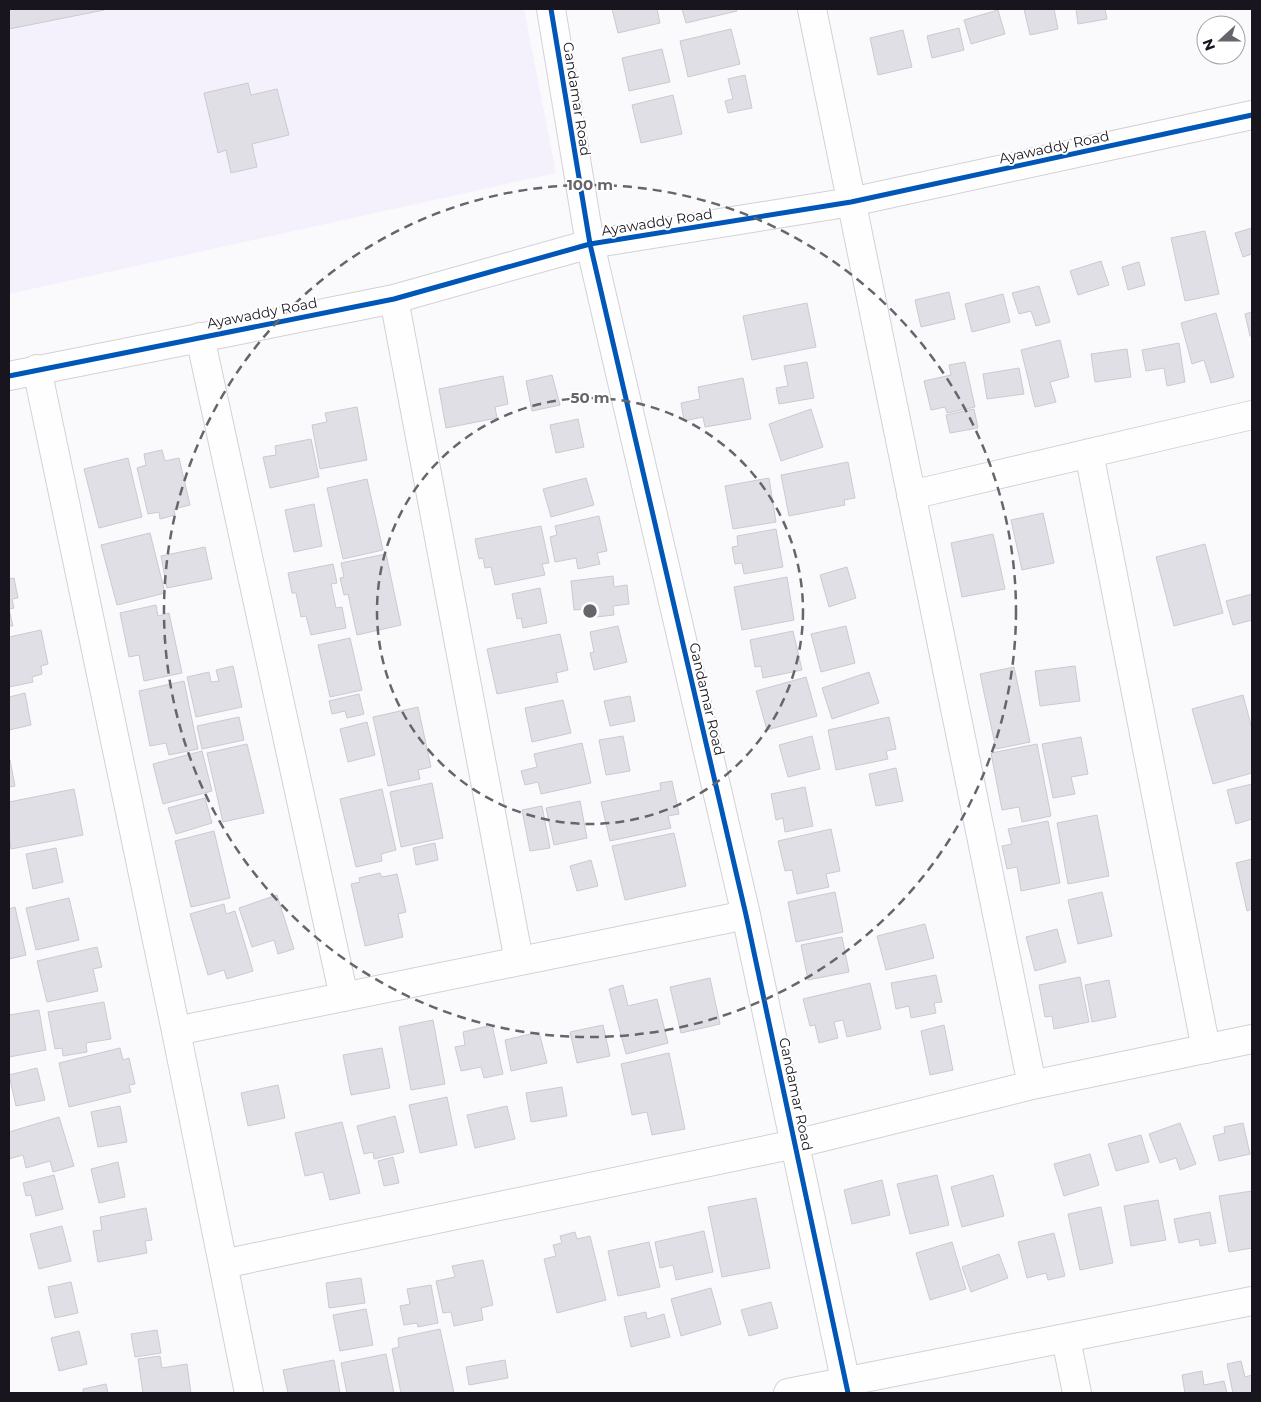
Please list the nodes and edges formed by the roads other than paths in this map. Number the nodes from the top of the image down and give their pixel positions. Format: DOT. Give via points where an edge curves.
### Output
graph roads {
  1 [pos="551,9"];
  2 [pos="812,9"];
  3 [pos="1252,115"];
  4 [pos="851,202"];
  5 [pos="590,244"];
  6 [pos="394,299"];
  7 [pos="200,337"];
  8 [pos="37,369"];
  9 [pos="9,376"];
  10 [pos="1252,415"];
  11 [pos="1089,453"];
  12 [pos="911,495"];
  13 [pos="746,915"];
  14 [pos="519,961"];
  15 [pos="344,997"];
  16 [pos="176,1031"];
  17 [pos="1252,1039"];
  18 [pos="1206,1049"];
  19 [pos="1032,1086"];
  20 [pos="795,1144"];
  21 [pos="224,1264"];
  22 [pos="1252,1301"];
  23 [pos="1066,1339"];
  24 [pos="847,1388"];
  25 [pos="249,1393"];
  26 [pos="788,1393"];
  27 [pos="1077,1393"];
  1 -- 5 [label="street, Gandamar Road"];
  2 -- 4 [label="street"];
  3 -- 4 [label="street, Ayawaddy Road"];
  4 -- 5 [label="street, Ayawaddy Road"];
  4 -- 12 [label="street"];
  5 -- 6 [label="street, Ayawaddy Road"];
  5 -- 13 [label="street, Gandamar Road"];
  6 -- 7 [label="street, Ayawaddy Road"];
  6 -- 14 [label="street"];
  7 -- 8 [label="street, Ayawaddy Road"];
  7 -- 15 [label="street"];
  8 -- 9 [label="street, Ayawaddy Road"];
  8 -- 16 [label="street"];
  10 -- 11 [label="street"];
  11 -- 12 [label="street"];
  11 -- 18 [label="street"];
  12 -- 19 [label="street"];
  13 -- 14 [label="street"];
  13 -- 20 [label="street, Gandamar Road"];
  14 -- 15 [label="street"];
  15 -- 16 [label="street"];
  16 -- 21 [label="street"];
  17 -- 18 [label="street"];
  18 -- 19 [label="street"];
  19 -- 20 [label="street"];
  20 -- 21 [label="street"];
  20 -- 24 [label="street, Gandamar Road"];
  21 -- 25 [label="street"];
  22 -- 23 [label="street"];
  23 -- 24 [label="street"];
  23 -- 27 [label="street"];
  24 -- 26 [label="street"];
}
